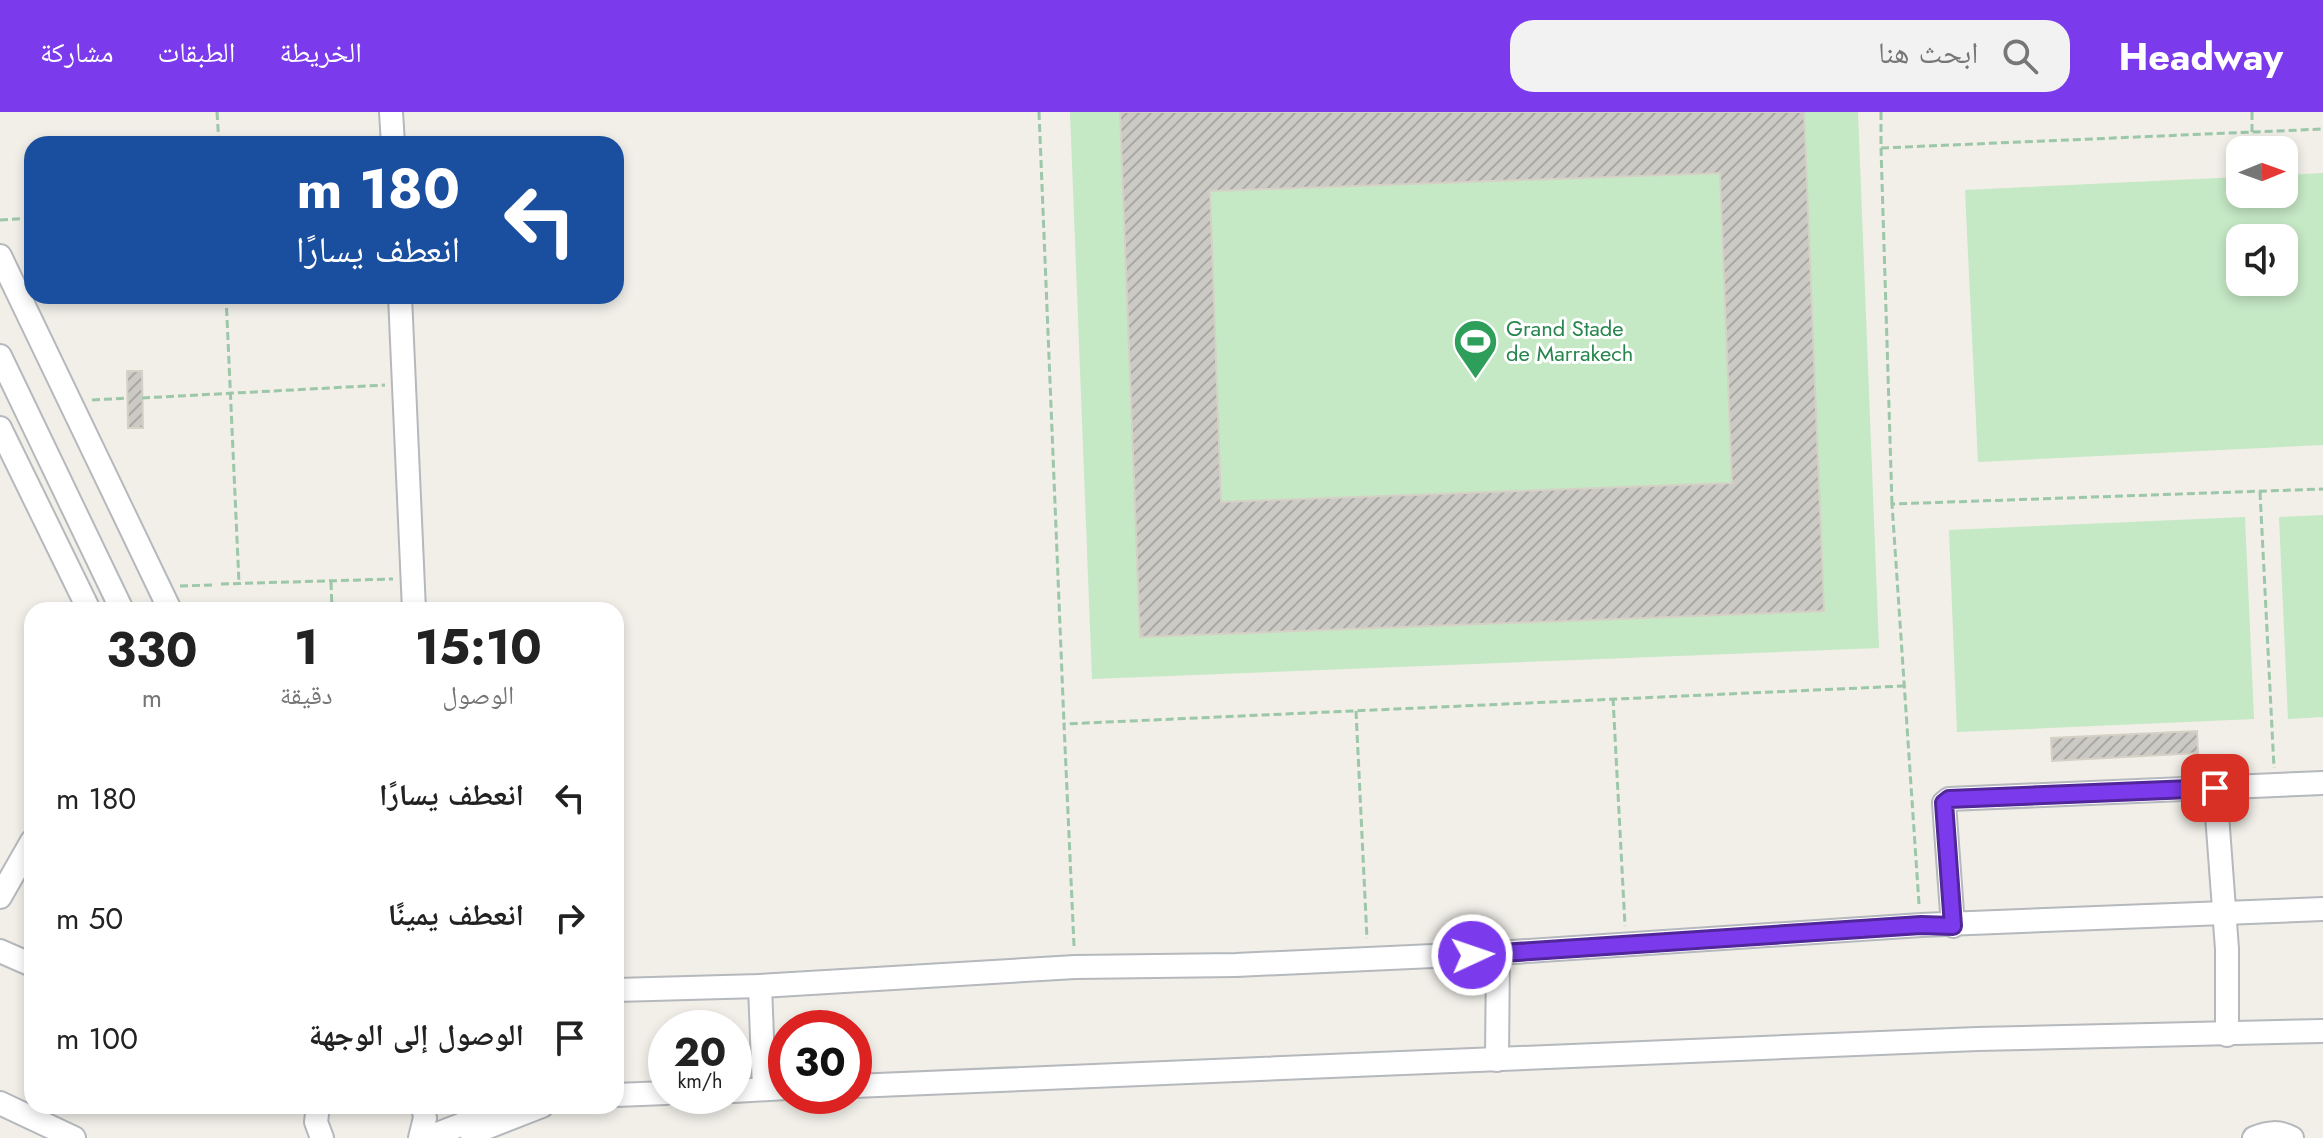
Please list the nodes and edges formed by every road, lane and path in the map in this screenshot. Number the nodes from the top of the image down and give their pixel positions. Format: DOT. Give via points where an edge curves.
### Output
graph roads {
  1 [pos="217,112"];
  2 [pos="391,112"];
  3 [pos="1039,112"];
  4 [pos="1881,112"];
  5 [pos="2252,112"];
  6 [pos="2323,129"];
  7 [pos="2252,132"];
  8 [pos="218,136"];
  9 [pos="392,136"];
  10 [pos="1881,148"];
  11 [pos="24,218"];
  12 [pos="0,220"];
  13 [pos="0,256"];
  14 [pos="226,304"];
  15 [pos="400,304"];
  16 [pos="0,356"];
  17 [pos="404,384"];
  18 [pos="230,392"];
  19 [pos="128,398"];
  20 [pos="142,398"];
  21 [pos="70,402"];
  22 [pos="0,428"];
  23 [pos="2323,489"];
  24 [pos="2260,492"];
  25 [pos="1892,504"];
  26 [pos="412,578"];
  27 [pos="331,580"];
  28 [pos="239,583"];
  29 [pos="221,584"];
  30 [pos="212,585"];
  31 [pos="160,587"];
  32 [pos="85,602"];
  33 [pos="118,602"];
  34 [pos="167,602"];
  35 [pos="332,602"];
  36 [pos="414,602"];
  37 [pos="1904,686"];
  38 [pos="1613,698"];
  39 [pos="1356,711"];
  40 [pos="1064,724"];
  41 [pos="2323,783"];
  42 [pos="2275,785"];
  43 [pos="2215,788"];
  44 [pos="24,855"];
  45 [pos="0,897"];
  46 [pos="2323,909"];
  47 [pos="2223,914"];
  48 [pos="1921,925"];
  49 [pos="1953,926"];
  50 [pos="1626,946"];
  51 [pos="0,951"];
  52 [pos="1498,953"];
  53 [pos="1368,959"];
  54 [pos="24,962"];
  55 [pos="1075,967"];
  56 [pos="760,986"];
  57 [pos="624,990"];
  58 [pos="2323,1031"];
  59 [pos="2227,1035"];
  60 [pos="768,1041"];
  61 [pos="1497,1060"];
  62 [pos="872,1085"];
  63 [pos="648,1094"];
  64 [pos="624,1095"];
  65 [pos="0,1103"];
  66 [pos="317,1114"];
  67 [pos="424,1114"];
  68 [pos="488,1114"];
  69 [pos="522,1114"];
  70 [pos="74,1138"];
  71 [pos="322,1138"];
  72 [pos="420,1138"];
  73 [pos="427,1138"];
  74 [pos="472,1138"];
  75 [pos="2254,1138"];
  76 [pos="2292,1138"];
  1 -- 8 [label="path"];
  2 -- 9 [label="street"];
  3 -- 40 [label="path"];
  4 -- 10 [label="path"];
  5 -- 7 [label="path"];
  6 -- 7 [label="path"];
  7 -- 10 [label="path"];
  10 -- 25 [label="path"];
  11 -- 12 [label="path"];
  13 -- 21 [label="street"];
  14 -- 18 [label="path"];
  15 -- 17 [label="street"];
  16 -- 33 [label="street"];
  17 -- 18 [label="path"];
  17 -- 26 [label="street"];
  18 -- 20 [label="path"];
  18 -- 28 [label="path"];
  19 -- 21 [label="path"];
  21 -- 31 [label="street"];
  22 -- 32 [label="street"];
  23 -- 24 [label="path"];
  24 -- 25 [label="path"];
  24 -- 42 [label="path"];
  25 -- 37 [label="path"];
  26 -- 27 [label="path"];
  26 -- 36 [label="street"];
  27 -- 28 [label="path"];
  27 -- 35 [label="path"];
  28 -- 29 [label="path"];
  30 -- 31 [label="path"];
  31 -- 34 [label="street"];
  37 -- 38 [label="path"];
  37 -- 48 [label="path"];
  38 -- 39 [label="path"];
  38 -- 50 [label="path"];
  39 -- 40 [label="path"];
  39 -- 53 [label="path"];
  40 -- 55 [label="path"];
  41 -- 42 [label="street"];
  42 -- 43 [label="street"];
  43 -- 47 [label="street"];
  43 -- 49 [label="street" via="1949,799 1944,803"];
  44 -- 45 [label="street"];
  46 -- 47 [label="street"];
  47 -- 49 [label="street"];
  47 -- 59 [label="street"];
  48 -- 49 [label="street"];
  48 -- 50 [label="street"];
  50 -- 52 [label="street"];
  51 -- 54 [label="street"];
  52 -- 53 [label="street"];
  52 -- 61 [label="street"];
  53 -- 55 [label="street"];
  55 -- 56 [label="street"];
  56 -- 57 [label="street"];
  56 -- 60 [label="street"];
  58 -- 59 [label="street"];
  59 -- 61 [label="street" via="1977,1039"];
  61 -- 62 [label="street"];
  63 -- 64 [label="street"];
  65 -- 70 [label="street"];
  66 -- 71 [label="street"];
  67 -- 72 [label="street"];
  68 -- 73 [label="street"];
  69 -- 74 [label="street"];
  75 -- 76 [label="street" via="2277,1133"];
}
